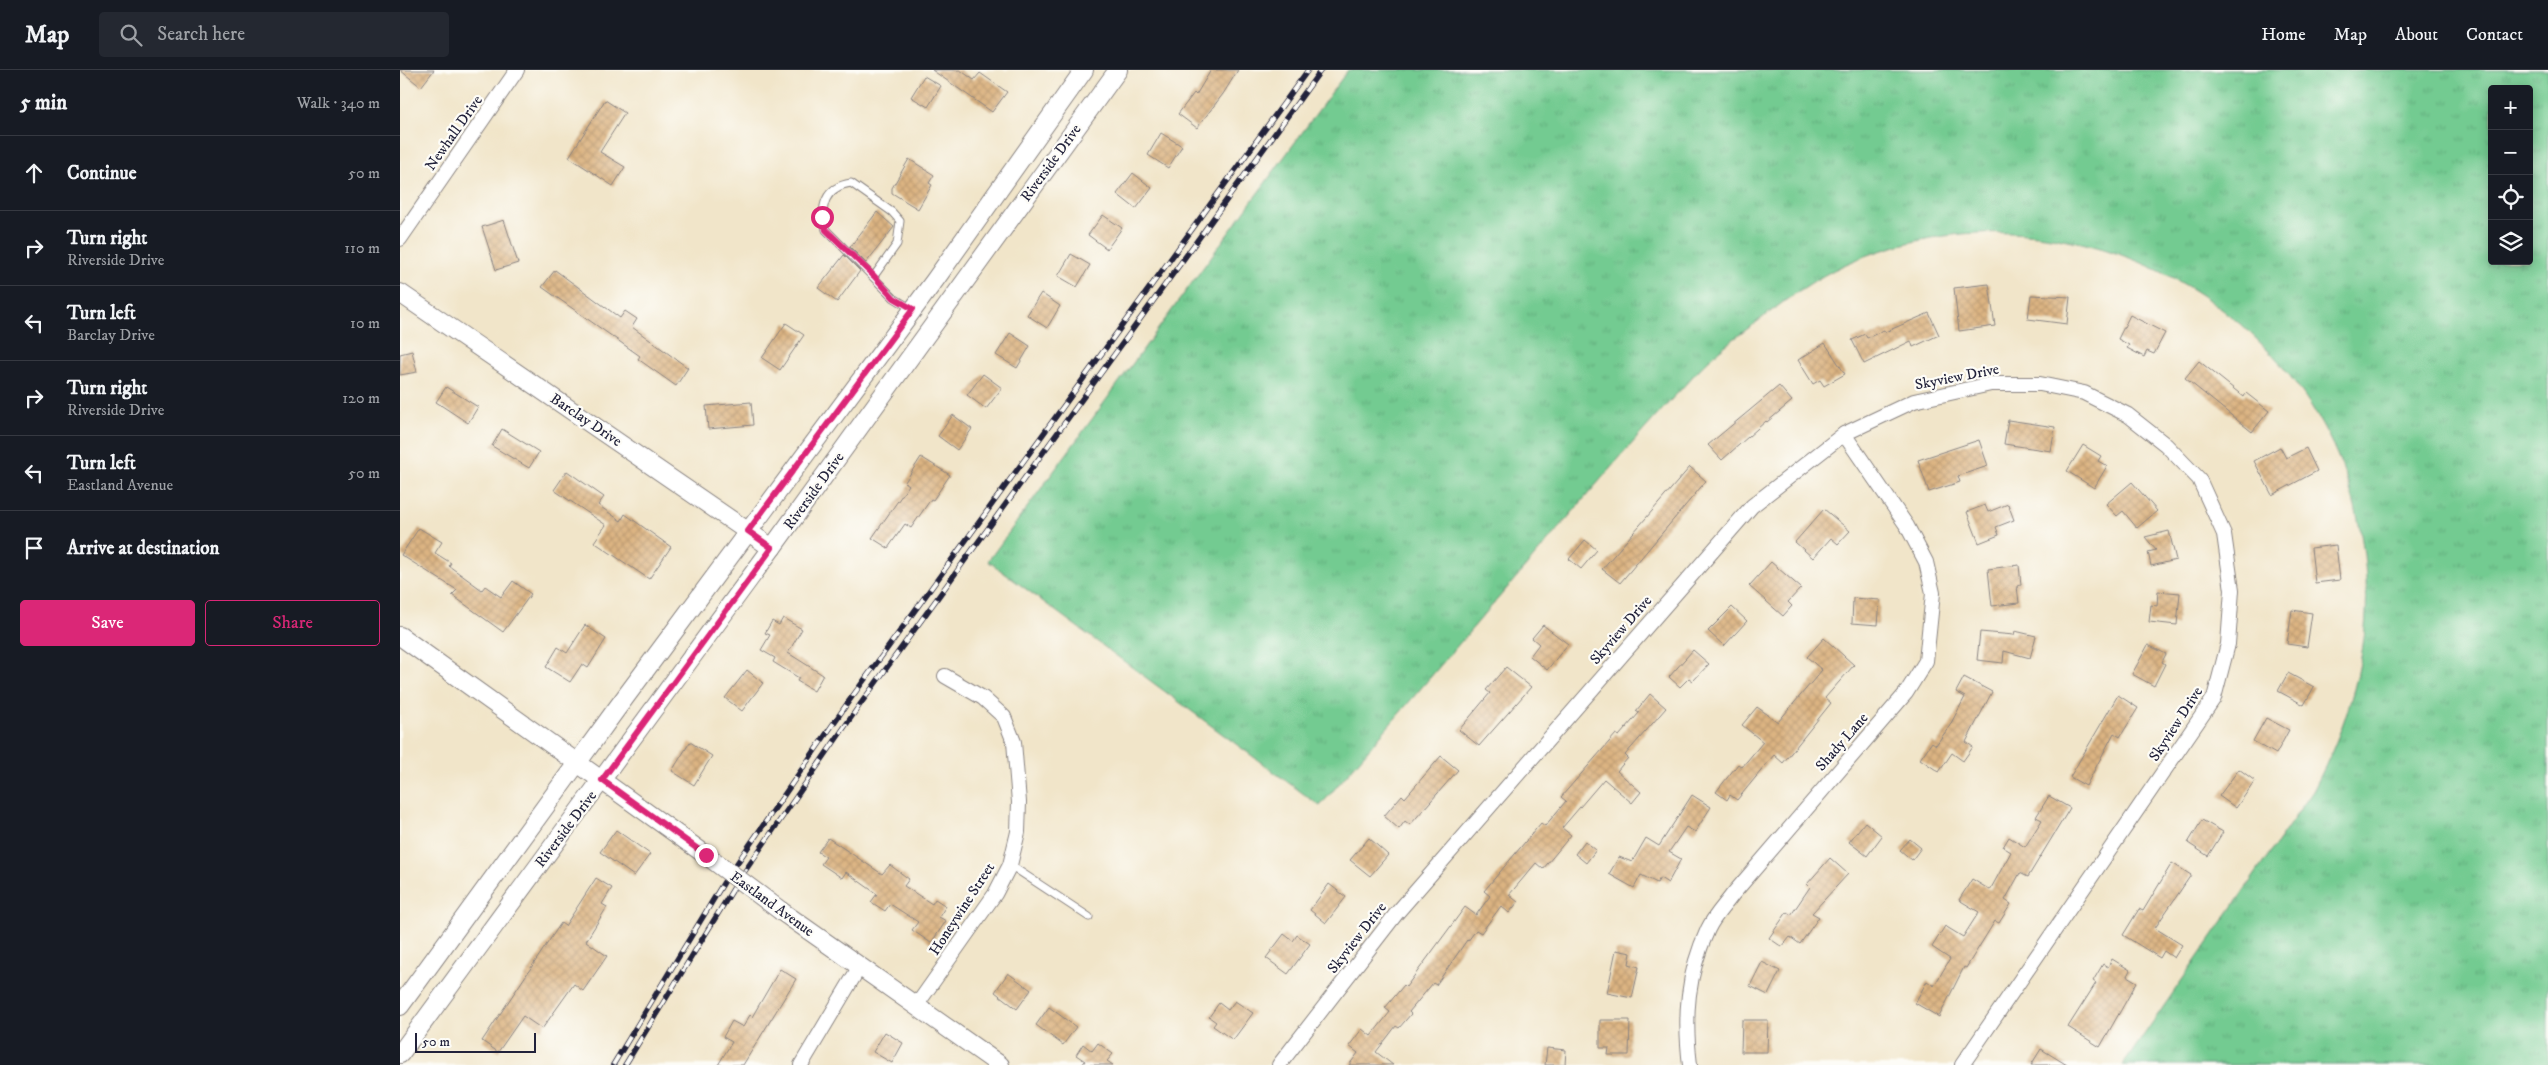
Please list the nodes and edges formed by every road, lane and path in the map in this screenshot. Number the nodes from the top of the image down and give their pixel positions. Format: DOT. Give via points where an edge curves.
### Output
graph roads {
  1 [pos="517,70"];
  2 [pos="1084,70"];
  3 [pos="1118,70"];
  4 [pos="400,239"];
  5 [pos="874,276"];
  6 [pos="400,293"];
  7 [pos="913,309"];
  8 [pos="1844,434"];
  9 [pos="748,531"];
  10 [pos="772,548"];
  11 [pos="400,636"];
  12 [pos="944,676"];
  13 [pos="578,762"];
  14 [pos="602,780"];
  15 [pos="1010,865"];
  16 [pos="1089,917"];
  17 [pos="860,966"];
  18 [pos="400,1006"];
  19 [pos="916,1006"];
  20 [pos="400,1054"];
  21 [pos="801,1065"];
  22 [pos="1000,1065"];
  23 [pos="1279,1065"];
  24 [pos="1690,1065"];
  25 [pos="1962,1065"];
  1 -- 4 [label="street, Newhall Drive"];
  2 -- 7 [label="street, Riverside Drive"];
  3 -- 10 [label="street, Riverside Drive"];
  5 -- 5 [label="lane" via="826,230 822,217 825,199 839,184 850,182 900,221 898,244"];
  5 -- 7 [label="lane" via="894,298"];
  6 -- 9 [label="street, Barclay Drive"];
  7 -- 9 [label="street, Riverside Drive"];
  8 -- 23 [label="street, Skyview Drive" via="1752,506 1396,914"];
  8 -- 24 [label="street, Shady Lane" via="1907,526 1926,562 1933,593 1926,661 1906,693 1733,894 1709,928 1690,979 1686,1032"];
  8 -- 25 [label="street, Skyview Drive" via="1914,401 1991,384 2040,384 2084,394 2128,415 2166,445 2199,479 2224,534 2232,590 2228,644 2214,698"];
  9 -- 10 [label="street, Barclay Drive"];
  9 -- 13 [label="street, Riverside Drive"];
  10 -- 14 [label="street, Riverside Drive"];
  11 -- 13 [label="street, Eastland Avenue"];
  12 -- 15 [label="street, Honeywine Street" via="982,698 1004,717 1014,742 1019,802 1018,832"];
  13 -- 14 [label="street, Eastland Avenue"];
  13 -- 18 [label="street, Riverside Drive"];
  14 -- 17 [label="street, Eastland Avenue, bridge"];
  14 -- 20 [label="street, Riverside Drive"];
  15 -- 16 [label="lane"];
  15 -- 19 [label="street, Honeywine Street" via="995,894"];
  17 -- 19 [label="street, Eastland Avenue"];
  17 -- 21 [label="street"];
  19 -- 22 [label="street, Eastland Avenue"];
}
